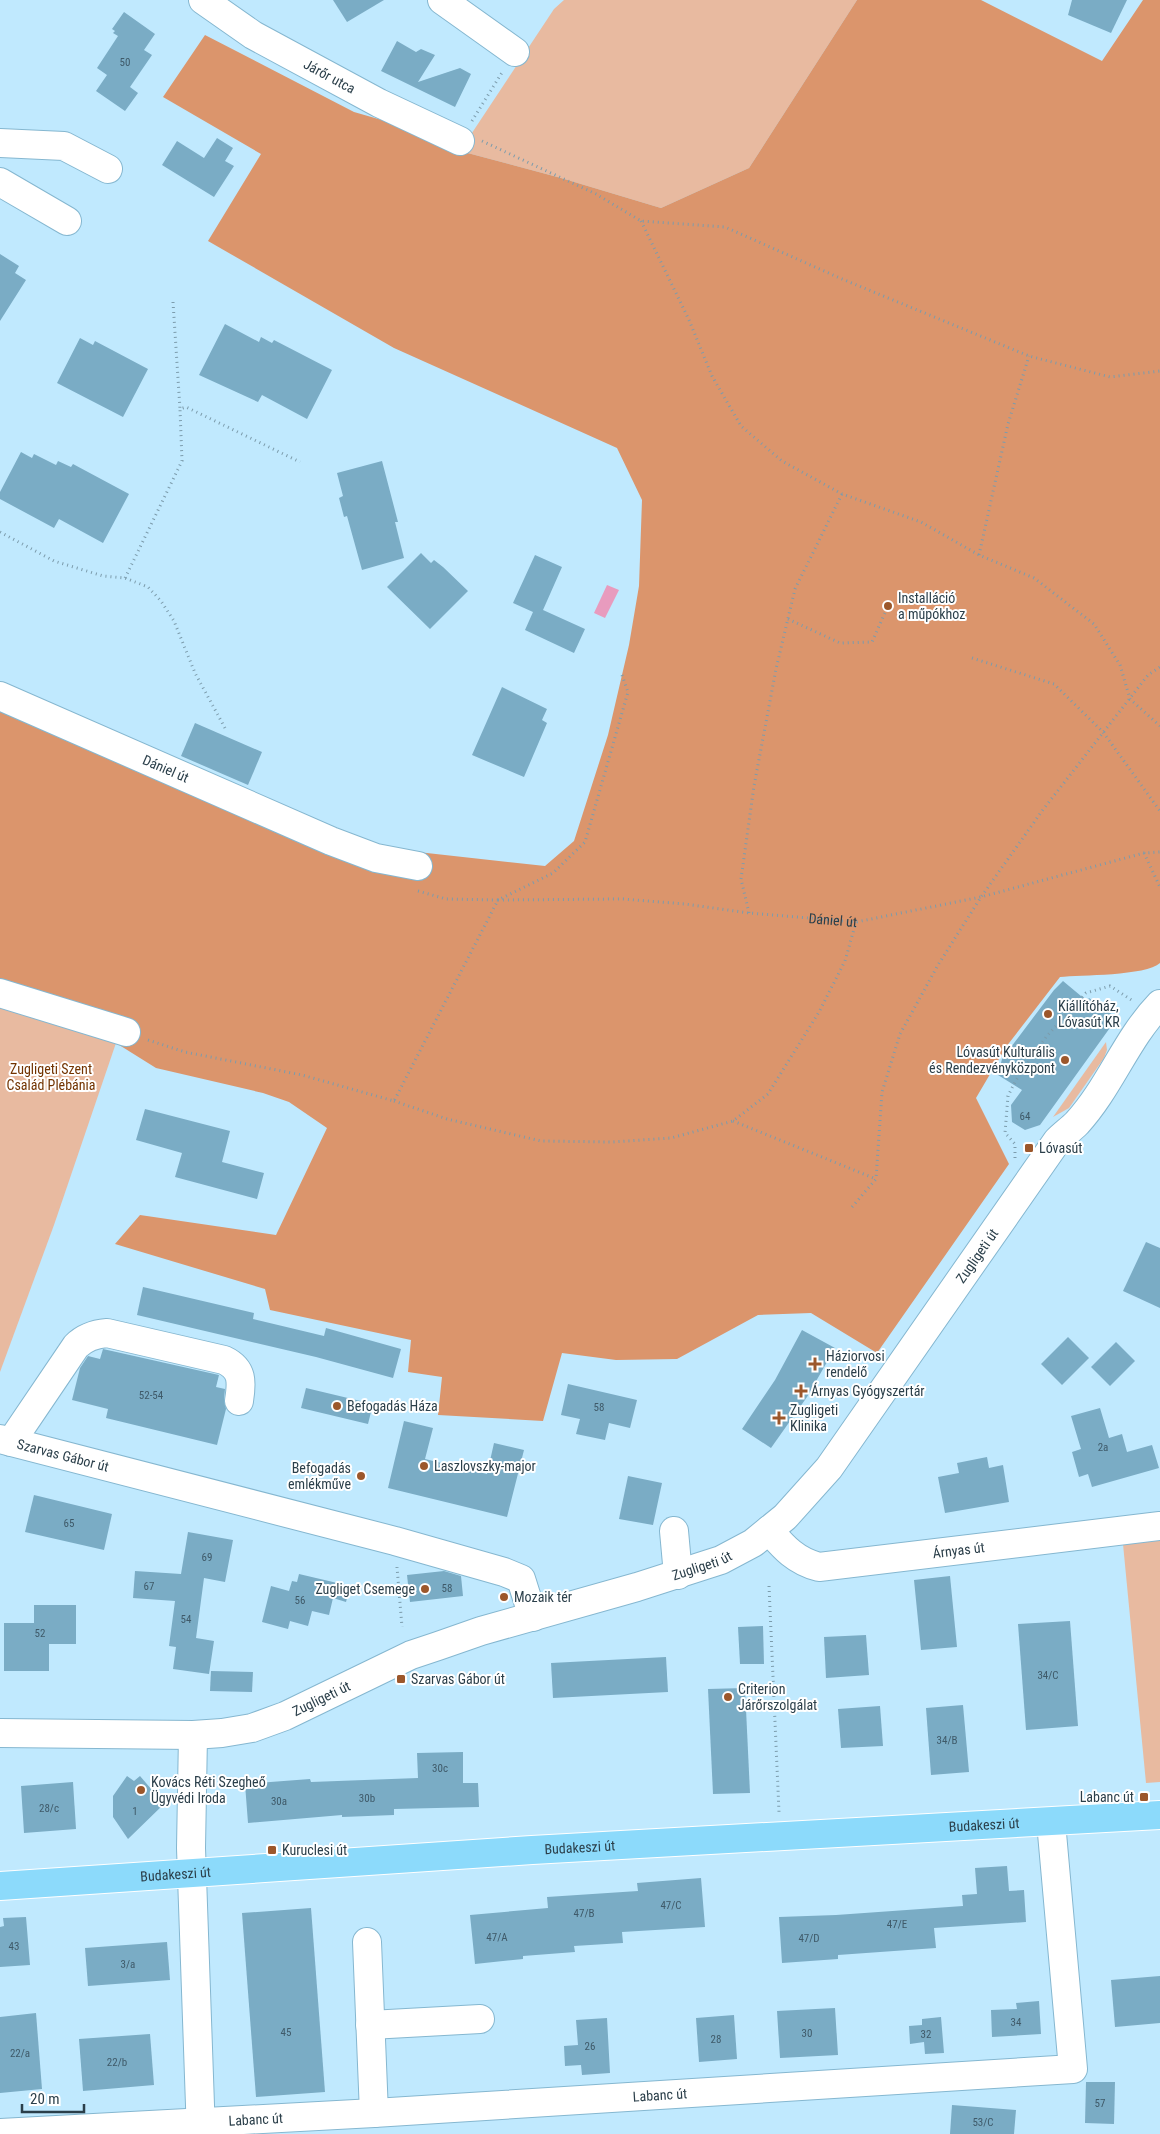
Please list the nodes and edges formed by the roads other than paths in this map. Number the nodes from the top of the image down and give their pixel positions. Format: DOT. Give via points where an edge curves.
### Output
graph roads {
  1 [pos="203,0"];
  2 [pos="442,0"];
  3 [pos="515,52"];
  4 [pos="460,141"];
  5 [pos="0,143"];
  6 [pos="108,169"];
  7 [pos="0,182"];
  8 [pos="68,221"];
  9 [pos="0,696"];
  10 [pos="415,878"];
  11 [pos="0,992"];
  12 [pos="1148,1004"];
  13 [pos="126,1032"];
  14 [pos="239,1401"];
  15 [pos="5,1440"];
  16 [pos="1160,1526"];
  17 [pos="768,1530"];
  18 [pos="674,1531"];
  19 [pos="678,1575"];
  20 [pos="533,1617"];
  21 [pos="0,1733"];
  22 [pos="193,1735"];
  23 [pos="1160,1815"];
  24 [pos="1051,1822"];
  25 [pos="193,1874"];
  26 [pos="0,1886"];
  27 [pos="367,1942"];
  28 [pos="480,2019"];
  29 [pos="370,2025"];
  30 [pos="374,2113"];
  31 [pos="201,2128"];
  32 [pos="0,2133"];
  1 -- 4 [label="street, Járőr utca" via="253,35 379,103"];
  2 -- 3 [label="street"];
  5 -- 6 [label="street" via="64,146"];
  7 -- 8 [label="street"];
  9 -- 10 [label="street, Dániel út" via="376,858"];
  11 -- 13 [label="street"];
  12 -- 17 [label="street, Zugligeti út" via="1146,1018 1085,1112 1057,1141 829,1468"];
  14 -- 15 [label="street" via="241,1381 236,1367 224,1360 107,1333 99,1334 82,1340 76,1346"];
  15 -- 20 [label="street, Szarvas Gábor út" via="504,1572 521,1579"];
  16 -- 17 [label="street, Árnyas út" via="819,1566 796,1558"];
  17 -- 19 [label="street, Zugligeti út" via="721,1560"];
  18 -- 19 [label="street"];
  19 -- 20 [label="street, Zugligeti út"];
  20 -- 22 [label="street, Zugligeti út" via="411,1655 286,1716 252,1728"];
  21 -- 22 [label="street, Zugligeti út"];
  22 -- 25 [label="street"];
  23 -- 24 [label="main road, Budakeszi út"];
  24 -- 25 [label="main road, Budakeszi út" via="542,1850"];
  24 -- 30 [label="street, Labanc út" via="1073,2069"];
  25 -- 26 [label="main road, Budakeszi út"];
  25 -- 31 [label="street"];
  27 -- 29 [label="street"];
  28 -- 29 [label="street"];
  29 -- 30 [label="street"];
  30 -- 31 [label="street, Labanc út"];
  31 -- 32 [label="street, Labanc út"];
}
